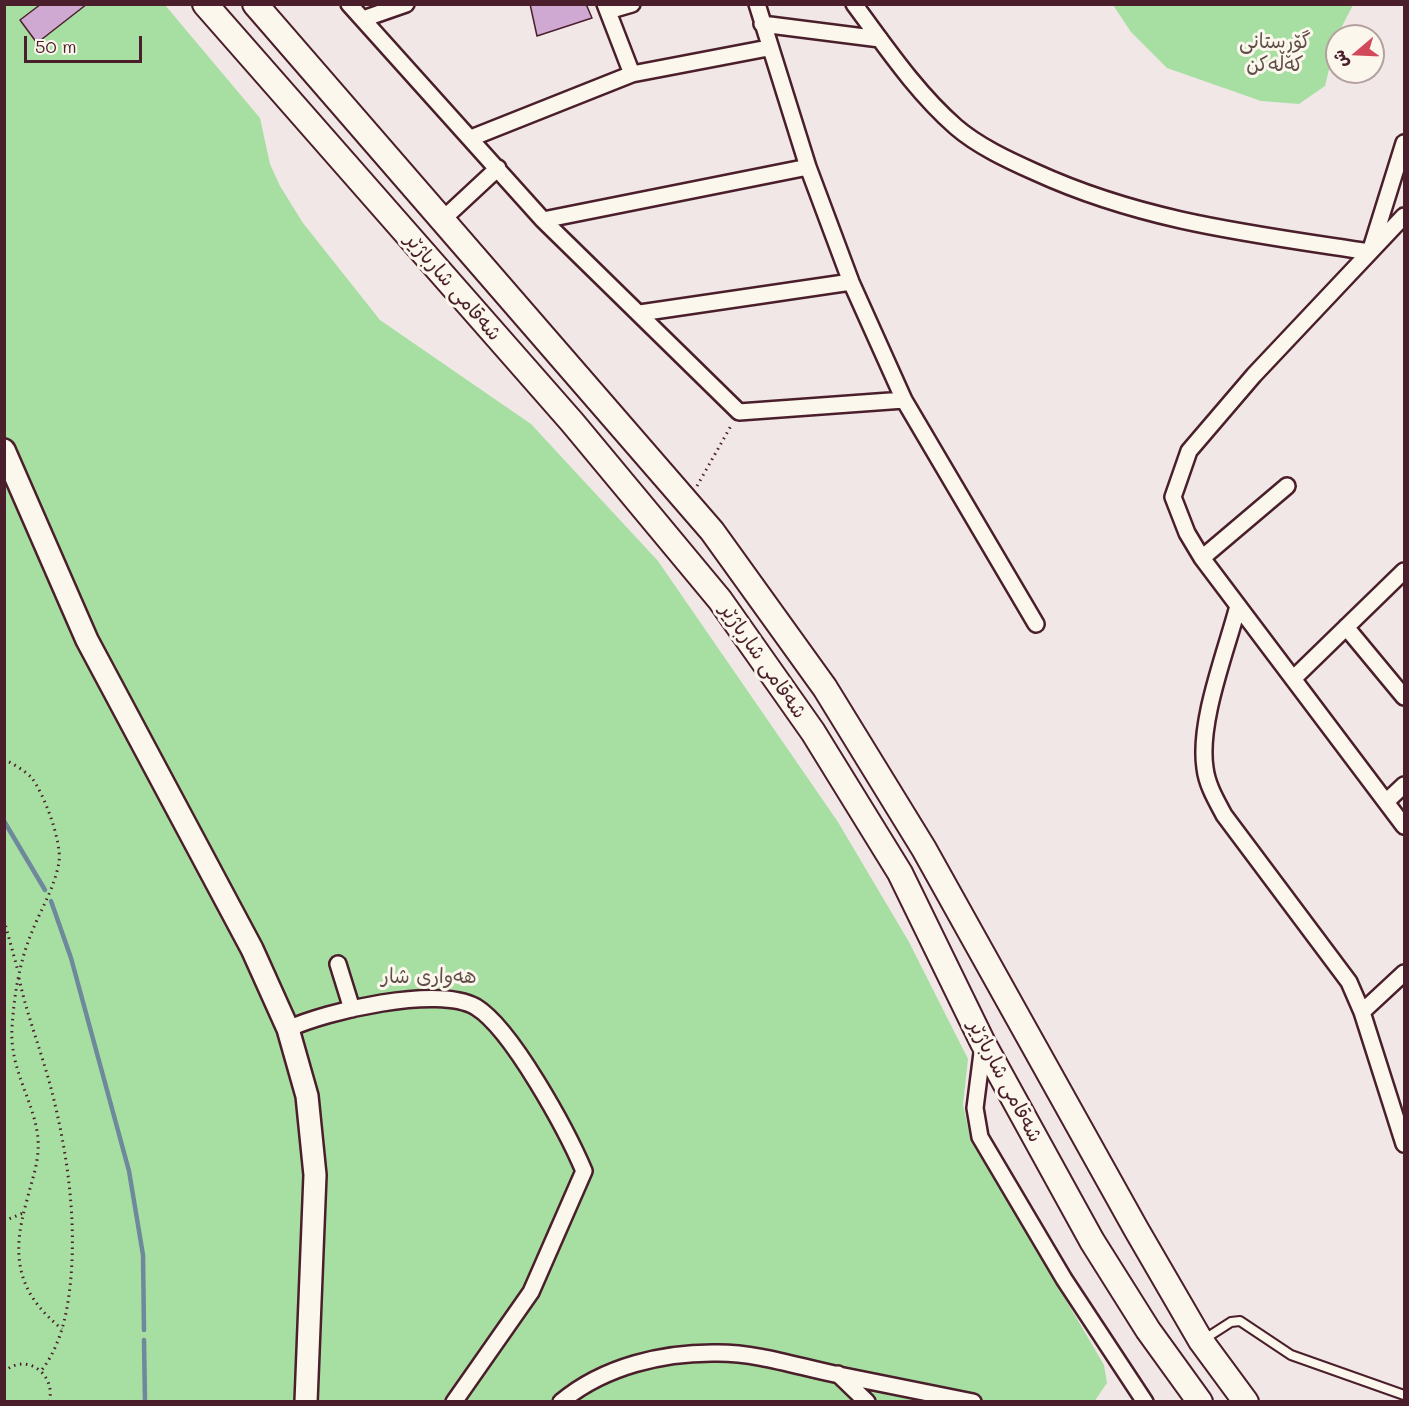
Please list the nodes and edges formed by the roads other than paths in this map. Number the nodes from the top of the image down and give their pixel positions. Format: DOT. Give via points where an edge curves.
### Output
graph roads {
  1 [pos="205,4"];
  2 [pos="255,4"];
  3 [pos="349,4"];
  4 [pos="406,4"];
  5 [pos="632,4"];
  6 [pos="757,4"];
  7 [pos="854,4"];
  8 [pos="607,8"];
  9 [pos="363,19"];
  10 [pos="762,24"];
  11 [pos="880,39"];
  12 [pos="768,48"];
  13 [pos="632,74"];
  14 [pos="471,138"];
  15 [pos="1404,143"];
  16 [pos="808,167"];
  17 [pos="498,168"];
  18 [pos="1404,216"];
  19 [pos="543,220"];
  20 [pos="441,221"];
  21 [pos="1370,252"];
  22 [pos="851,282"];
  23 [pos="640,314"];
  24 [pos="904,400"];
  25 [pos="4,450"];
  26 [pos="1287,486"];
  27 [pos="1202,558"];
  28 [pos="1404,572"];
  29 [pos="1239,606"];
  30 [pos="1036,624"];
  31 [pos="1346,627"];
  32 [pos="1295,677"];
  33 [pos="1404,698"];
  34 [pos="856,739"];
  35 [pos="829,757"];
  36 [pos="1404,785"];
  37 [pos="1387,801"];
  38 [pos="1404,826"];
  39 [pos="338,964"];
  40 [pos="1404,973"];
  41 [pos="351,1009"];
  42 [pos="1362,1012"];
  43 [pos="288,1029"];
  44 [pos="983,1043"];
  45 [pos="1401,1115"];
  46 [pos="1404,1144"];
  47 [pos="1201,1341"];
  48 [pos="838,1374"];
  49 [pos="1404,1395"];
  50 [pos="306,1401"];
  51 [pos="454,1401"];
  52 [pos="561,1401"];
  53 [pos="867,1401"];
  54 [pos="973,1401"];
  55 [pos="1145,1401"];
  56 [pos="1200,1401"];
  57 [pos="1246,1401"];
  1 -- 35 [label="main road, شەقامی شارباژێر" via="572,423 720,600"];
  2 -- 20 [label="main road, شەقامی شارباژێر"];
  3 -- 9 [label="street"];
  4 -- 9 [label="street"];
  5 -- 8 [label="street"];
  6 -- 10 [label="street"];
  7 -- 11 [label="street"];
  8 -- 13 [label="street"];
  9 -- 14 [label="street"];
  10 -- 11 [label="street"];
  10 -- 12 [label="street"];
  11 -- 21 [label="street" via="958,129 1067,187 1168,219"];
  12 -- 13 [label="street"];
  12 -- 16 [label="street"];
  13 -- 14 [label="street"];
  14 -- 17 [label="street"];
  15 -- 21 [label="street"];
  16 -- 19 [label="street"];
  16 -- 22 [label="street"];
  17 -- 19 [label="street"];
  17 -- 20 [label="street"];
  18 -- 21 [label="street"];
  19 -- 23 [label="street"];
  20 -- 34 [label="main road, شەقامی شارباژێر" via="712,531 819,679"];
  21 -- 27 [label="street" via="1254,375 1189,452 1173,497"];
  22 -- 23 [label="street"];
  22 -- 24 [label="street"];
  23 -- 24 [label="street" via="739,412"];
  24 -- 30 [label="street"];
  25 -- 43 [label="street" via="87,640 252,949"];
  26 -- 27 [label="street"];
  27 -- 29 [label="street"];
  28 -- 31 [label="street"];
  29 -- 32 [label="street"];
  29 -- 42 [label="street" via="1206,722 1205,770 1224,815 1349,982"];
  31 -- 32 [label="street"];
  31 -- 33 [label="street"];
  32 -- 37 [label="street"];
  34 -- 35 [label="main road"];
  34 -- 47 [label="main road, شەقامی شارباژێر" via="924,849"];
  35 -- 44 [label="main road, شەقامی شارباژێر" via="900,873"];
  36 -- 37 [label="street"];
  37 -- 38 [label="street"];
  39 -- 41 [label="street"];
  40 -- 42 [label="street"];
  41 -- 43 [label="street" via="309,1019"];
  41 -- 51 [label="street" via="434,999 475,1007 493,1023 537,1084 584,1171 531,1293"];
  42 -- 45 [label="street"];
  43 -- 50 [label="street" via="308,1096 315,1175"];
  44 -- 55 [label="street" via="975,1108 980,1137 1064,1279"];
  44 -- 56 [label="main road, شەقامی شارباژێر" via="1107,1268"];
  45 -- 46 [label="street"];
  47 -- 49 [label="lane" via="1231,1322 1240,1321 1291,1355"];
  47 -- 57 [label="main road, شەقامی شارباژێر"];
  48 -- 52 [label="street" via="758,1357 687,1354 612,1371"];
  48 -- 53 [label="street"];
  48 -- 54 [label="street"];
}
